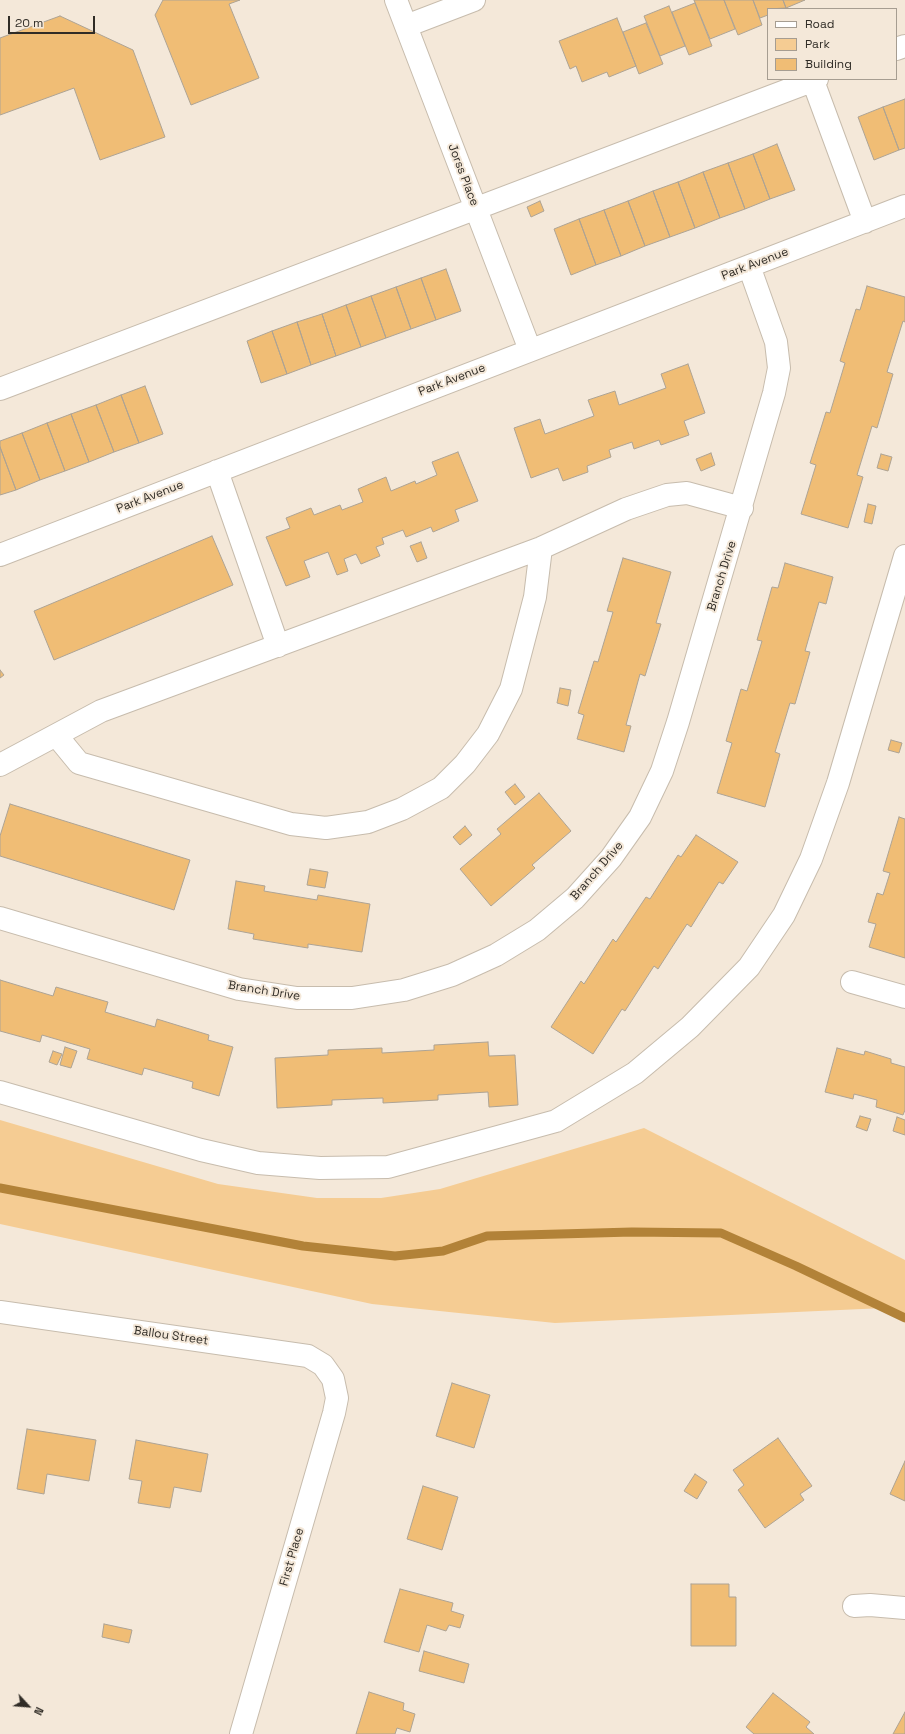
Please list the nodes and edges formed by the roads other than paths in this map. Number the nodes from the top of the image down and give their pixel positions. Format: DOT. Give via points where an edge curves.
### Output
graph roads {
  1 [pos="396,0"];
  2 [pos="474,0"];
  3 [pos="406,26"];
  4 [pos="815,80"];
  5 [pos="905,206"];
  6 [pos="475,208"];
  7 [pos="865,222"];
  8 [pos="749,266"];
  9 [pos="530,350"];
  10 [pos="0,389"];
  11 [pos="217,471"];
  12 [pos="742,508"];
  13 [pos="541,548"];
  14 [pos="0,556"];
  15 [pos="905,556"];
  16 [pos="278,646"];
  17 [pos="56,735"];
  18 [pos="0,765"];
  19 [pos="0,918"];
  20 [pos="852,982"];
  21 [pos="905,997"];
  22 [pos="0,1092"];
  23 [pos="0,1312"];
  24 [pos="333,1379"];
  25 [pos="854,1606"];
  26 [pos="905,1608"];
  27 [pos="241,1734"];
  1 -- 3 [label="street, Jorss Place"];
  2 -- 3 [label="street"];
  3 -- 6 [label="street, Jorss Place"];
  4 -- 6 [label="street"];
  4 -- 7 [label="street"];
  5 -- 7 [label="street, Park Avenue"];
  6 -- 9 [label="street, Jorss Place"];
  6 -- 10 [label="street"];
  7 -- 8 [label="street, Park Avenue"];
  8 -- 9 [label="street, Park Avenue"];
  8 -- 12 [label="street, Branch Drive" via="776,342 779,368"];
  9 -- 11 [label="street, Park Avenue"];
  11 -- 14 [label="street, Park Avenue"];
  11 -- 16 [label="street"];
  12 -- 13 [label="street" via="687,493 667,495 626,509"];
  12 -- 19 [label="street, Branch Drive" via="678,722 662,770 640,817 611,858 575,898 537,930 496,955 452,975 404,990 352,998 297,998 239,989"];
  13 -- 16 [label="street"];
  13 -- 17 [label="street" via="535,597 511,689 488,734 465,764 441,788 402,809 368,822 326,828 291,824 79,763"];
  15 -- 22 [label="street" via="838,783 811,859 784,915 749,967 690,1027 635,1073 556,1121 388,1167 320,1168 258,1163 201,1150"];
  16 -- 17 [label="street" via="101,711"];
  17 -- 18 [label="street"];
  20 -- 21 [label="street"];
  23 -- 24 [label="street, Ballou Street" via="308,1356 323,1365"];
  24 -- 27 [label="street, First Place" via="337,1398 334,1413"];
  25 -- 26 [label="street"];
}
